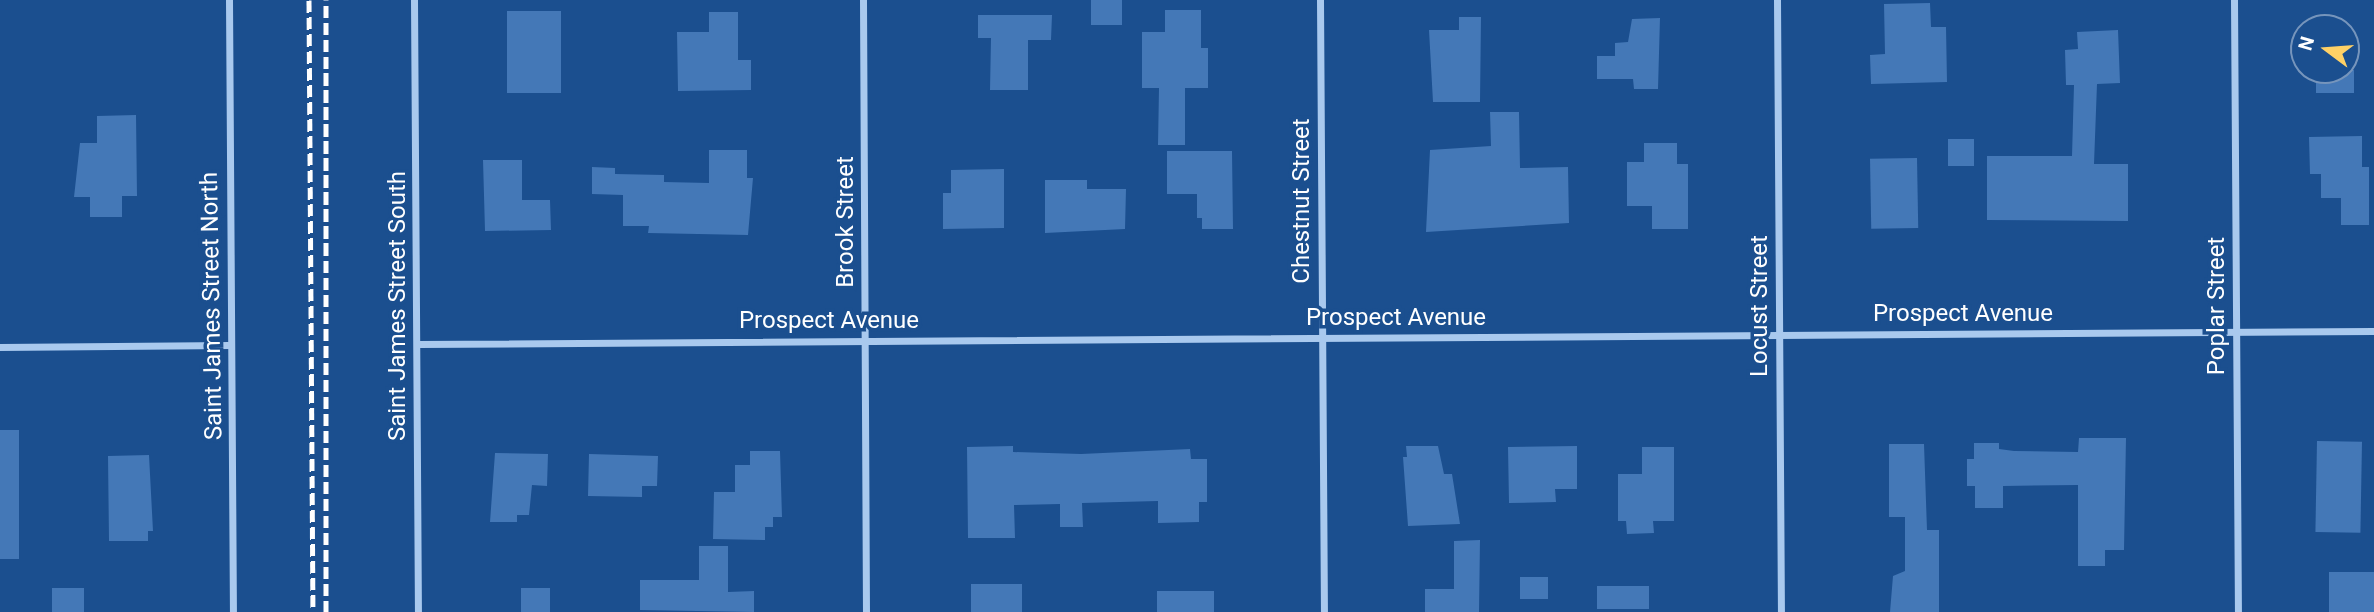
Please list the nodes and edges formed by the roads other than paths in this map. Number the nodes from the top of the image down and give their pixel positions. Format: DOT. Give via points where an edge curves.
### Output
graph roads {
  1 [pos="229,0"];
  2 [pos="414,0"];
  3 [pos="863,0"];
  4 [pos="1320,0"];
  5 [pos="1777,0"];
  6 [pos="2234,0"];
  7 [pos="2374,331"];
  8 [pos="2236,332"];
  9 [pos="1779,334"];
  10 [pos="1323,338"];
  11 [pos="865,340"];
  12 [pos="418,344"];
  13 [pos="230,345"];
  14 [pos="0,347"];
  15 [pos="233,612"];
  16 [pos="418,612"];
  17 [pos="866,612"];
  18 [pos="1324,612"];
  19 [pos="1781,612"];
  20 [pos="2238,612"];
  1 -- 13 [label="street, Saint James Street North"];
  2 -- 12 [label="street, Saint James Street South"];
  3 -- 11 [label="street, Brook Street"];
  4 -- 10 [label="street, Chestnut Street"];
  5 -- 9 [label="street, Locust Street"];
  6 -- 8 [label="street, Poplar Street"];
  7 -- 8 [label="street, Prospect Avenue"];
  8 -- 9 [label="street, Prospect Avenue"];
  8 -- 20 [label="street, Poplar Street"];
  9 -- 10 [label="street, Prospect Avenue"];
  9 -- 19 [label="street, Locust Street"];
  10 -- 11 [label="street, Prospect Avenue"];
  10 -- 18 [label="street, Chestnut Street"];
  11 -- 12 [label="street, Prospect Avenue"];
  11 -- 17 [label="street, Brook Street"];
  12 -- 16 [label="street, Saint James Street South"];
  13 -- 14 [label="street"];
  13 -- 15 [label="street, Saint James Street North"];
}
